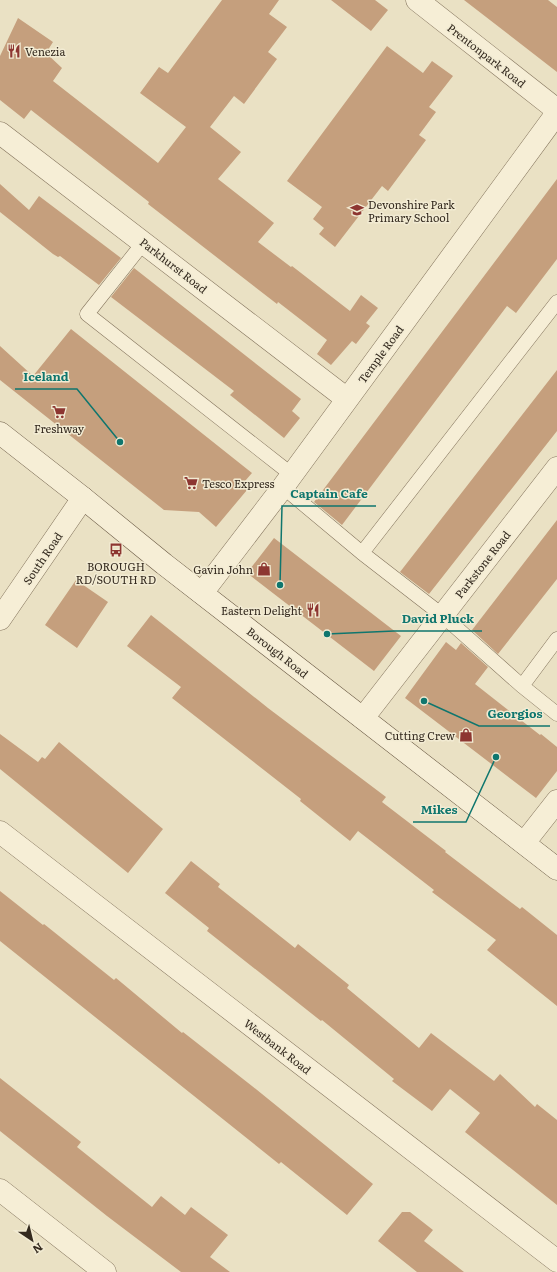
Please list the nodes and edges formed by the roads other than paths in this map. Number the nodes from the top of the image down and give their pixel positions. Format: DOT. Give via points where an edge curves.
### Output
graph roads {
  1 [pos="416,0"];
  2 [pos="557,112"];
  3 [pos="0,132"];
  4 [pos="144,242"];
  5 [pos="557,302"];
  6 [pos="347,399"];
  7 [pos="0,433"];
  8 [pos="557,468"];
  9 [pos="287,481"];
  10 [pos="83,498"];
  11 [pos="362,553"];
  12 [pos="202,593"];
  13 [pos="442,615"];
  14 [pos="0,619"];
  15 [pos="557,639"];
  16 [pos="522,686"];
  17 [pos="557,714"];
  18 [pos="363,718"];
  19 [pos="557,800"];
  20 [pos="0,832"];
  21 [pos="524,843"];
  22 [pos="557,869"];
  23 [pos="0,1190"];
  24 [pos="557,1261"];
  25 [pos="105,1272"];
  1 -- 2 [label="street, Prentonpark Road"];
  2 -- 6 [label="street, Temple Road"];
  3 -- 4 [label="street, Parkhurst Road"];
  4 -- 6 [label="street, Parkhurst Road"];
  4 -- 9 [label="lane" via="87,314"];
  5 -- 11 [label="lane"];
  6 -- 9 [label="street, Temple Road"];
  7 -- 10 [label="street, Borough Road"];
  8 -- 13 [label="street, Parkstone Road"];
  9 -- 11 [label="lane"];
  9 -- 12 [label="street, Temple Road"];
  10 -- 12 [label="street, Borough Road"];
  10 -- 14 [label="street, South Road"];
  11 -- 13 [label="lane"];
  12 -- 18 [label="street, Borough Road"];
  13 -- 16 [label="lane"];
  13 -- 18 [label="street, Parkstone Road"];
  15 -- 16 [label="lane"];
  16 -- 17 [label="lane"];
  18 -- 21 [label="street, Borough Road"];
  19 -- 21 [label="street"];
  20 -- 24 [label="street, Westbank Road"];
  21 -- 22 [label="street, Borough Road"];
  23 -- 25 [label="street"];
}
